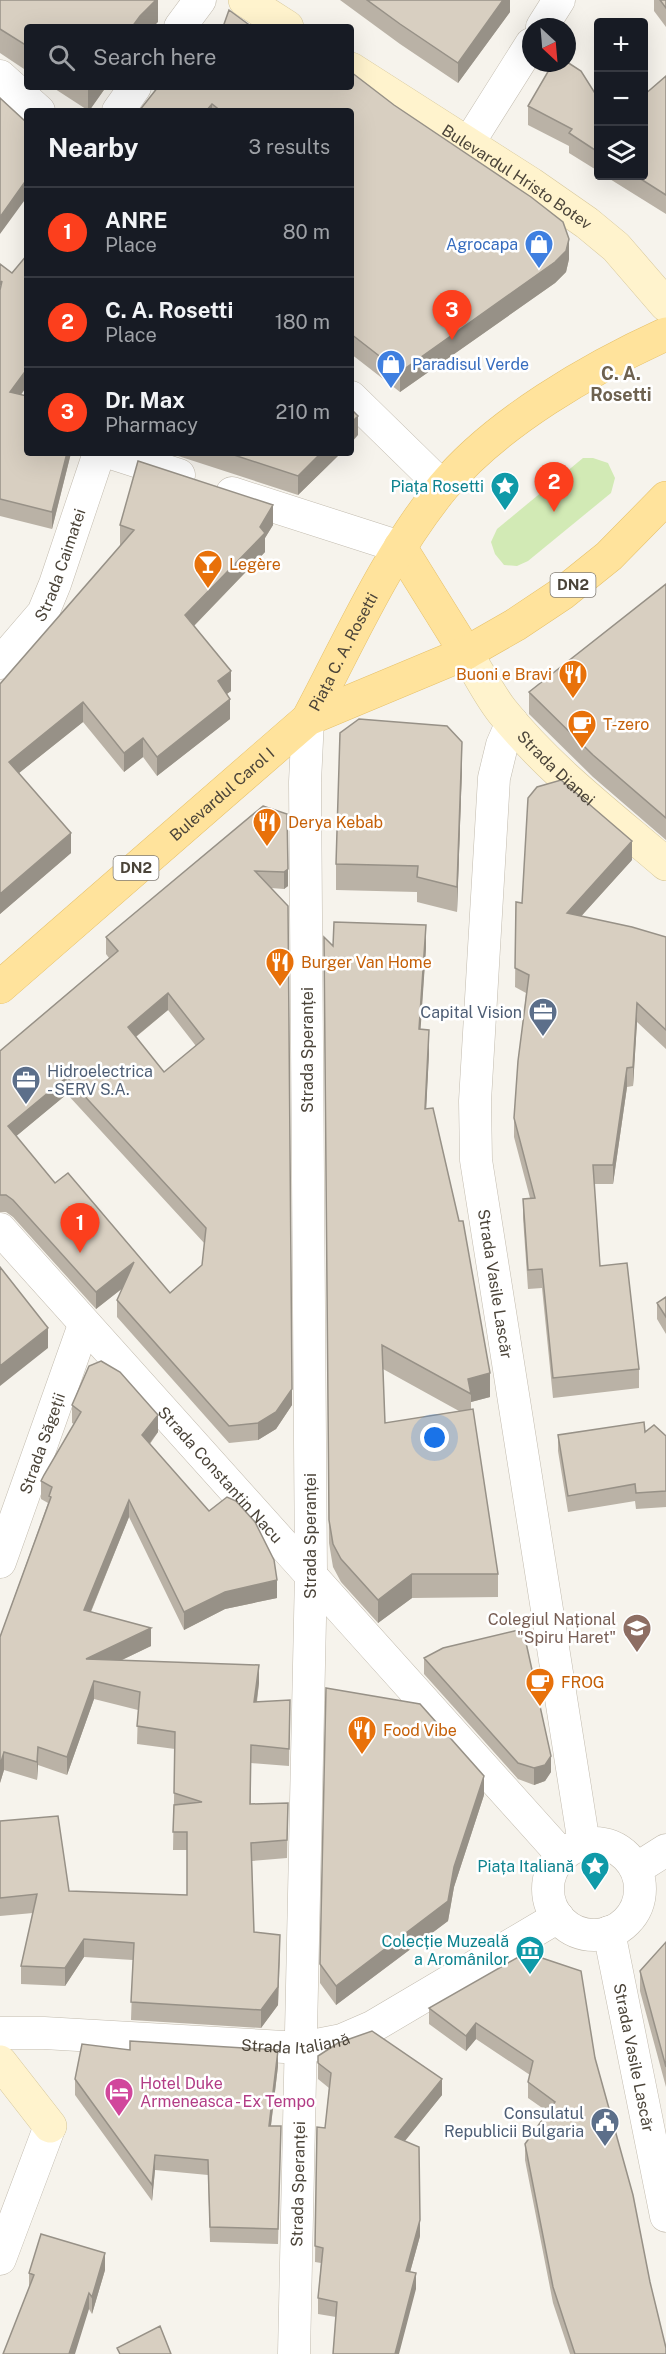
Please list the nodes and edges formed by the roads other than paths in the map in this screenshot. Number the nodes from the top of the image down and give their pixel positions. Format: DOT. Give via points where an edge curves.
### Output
graph roads {
  1 [pos="200,0"];
  2 [pos="245,0"];
  3 [pos="559,0"];
  4 [pos="548,18"];
  5 [pos="182,24"];
  6 [pos="281,24"];
  7 [pos="522,58"];
  8 [pos="354,71"];
  9 [pos="0,76"];
  10 [pos="133,90"];
  11 [pos="36,108"];
  12 [pos="119,108"];
  13 [pos="468,144"];
  14 [pos="666,305"];
  15 [pos="666,334"];
  16 [pos="354,400"];
  17 [pos="98,456"];
  18 [pos="120,456"];
  19 [pos="443,487"];
  20 [pos="666,498"];
  21 [pos="400,547"];
  22 [pos="466,653"];
  23 [pos="0,663"];
  24 [pos="308,719"];
  25 [pos="512,722"];
  26 [pos="666,864"];
  27 [pos="0,987"];
  28 [pos="0,1228"];
  29 [pos="84,1325"];
  30 [pos="0,1562"];
  31 [pos="311,1573"];
  32 [pos="573,1850"];
  33 [pos="666,1850"];
  34 [pos="636,1869"];
  35 [pos="558,1917"];
  36 [pos="609,1932"];
  37 [pos="0,2033"];
  38 [pos="301,2048"];
  39 [pos="0,2062"];
  40 [pos="50,2126"];
  41 [pos="666,2216"];
  42 [pos="0,2259"];
  43 [pos="294,2354"];
  1 -- 5 [label="street"];
  2 -- 6 [label="street"];
  3 -- 4 [label="street"];
  7 -- 13 [label="street"];
  8 -- 13 [label="street, Bulevardul Hristo Botev"];
  9 -- 11 [label="street"];
  10 -- 12 [label="street"];
  13 -- 14 [label="street, Bulevardul Hristo Botev" via="587,223 616,247"];
  15 -- 19 [label="main road, Piața C. A. Rosetti / DN2" via="632,349 547,399 507,427"];
  16 -- 19 [label="street"];
  17 -- 23 [label="street, Strada Caimatei" via="43,614"];
  18 -- 21 [label="street"];
  19 -- 21 [label="main road, Piața C. A. Rosetti / DN2"];
  20 -- 22 [label="main road, Piața C. A. Rosetti / DN2" via="609,556 563,593"];
  21 -- 22 [label="main road"];
  21 -- 24 [label="main road, Piața C. A. Rosetti / DN2"];
  22 -- 24 [label="main road, Piața C. A. Rosetti / DN2"];
  22 -- 25 [label="street, Strada Dianei"];
  24 -- 27 [label="main road, Bulevardul Carol I / DN2"];
  24 -- 31 [label="street, Strada Speranței"];
  25 -- 26 [label="street, Strada Dianei" via="552,764"];
  25 -- 32 [label="street, Strada Vasile Lascăr" via="494,778 475,1101 476,1160"];
  28 -- 29 [label="street, Strada Constantin Nacu"];
  29 -- 30 [label="street, Strada Săgeții"];
  29 -- 31 [label="street, Strada Constantin Nacu"];
  31 -- 32 [label="street, Strada Constantin Nacu"];
  31 -- 38 [label="street, Strada Speranței"];
  32 -- 34 [label="street" via="600,1843 627,1857"];
  32 -- 35 [label="street" via="553,1868 548,1883 549,1898"];
  33 -- 34 [label="street"];
  34 -- 36 [label="street" via="640,1892 633,1914"];
  35 -- 36 [label="street" via="578,1932"];
  35 -- 38 [label="street, Strada Italiană" via="372,2027 342,2040"];
  36 -- 41 [label="street, Strada Vasile Lascăr"];
  37 -- 38 [label="street, Strada Italiană"];
  38 -- 43 [label="street, Strada Speranței"];
  39 -- 40 [label="street"];
  40 -- 42 [label="street"];
}
